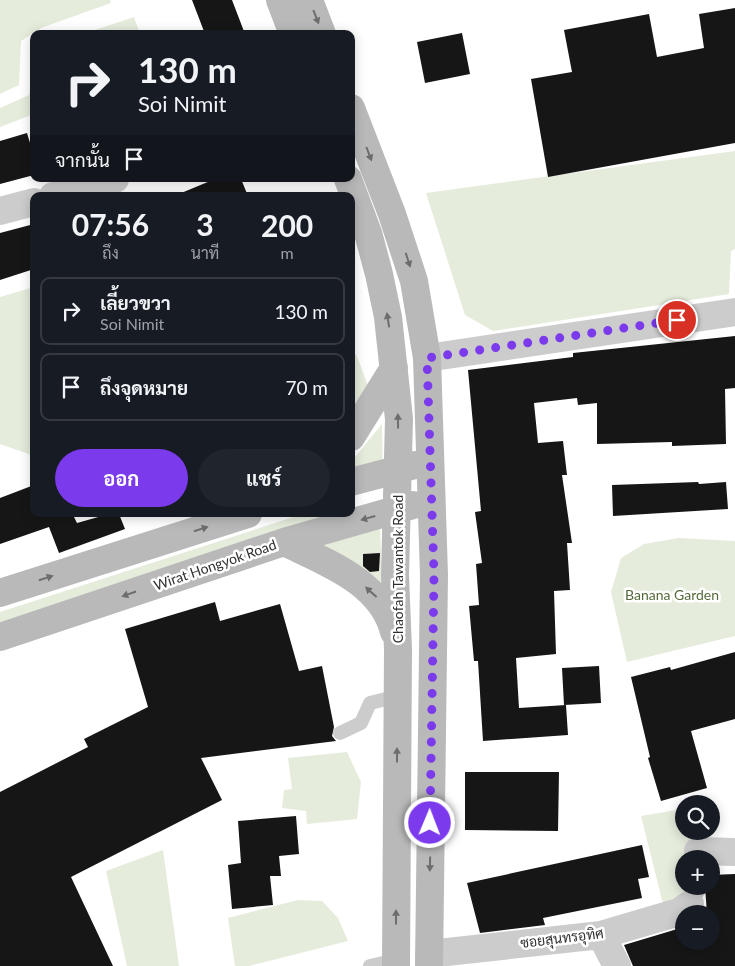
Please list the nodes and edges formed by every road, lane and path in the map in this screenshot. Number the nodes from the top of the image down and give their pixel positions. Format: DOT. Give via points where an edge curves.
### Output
graph roads {
  1 [pos="280,0"];
  2 [pos="309,0"];
  3 [pos="291,30"];
  4 [pos="320,30"];
  5 [pos="355,118"];
  6 [pos="104,182"];
  7 [pos="68,192"];
  8 [pos="355,198"];
  9 [pos="30,203"];
  10 [pos="0,211"];
  11 [pos="735,312"];
  12 [pos="427,358"];
  13 [pos="394,368"];
  14 [pos="355,431"];
  15 [pos="430,461"];
  16 [pos="398,470"];
  17 [pos="355,481"];
  18 [pos="432,501"];
  19 [pos="397,510"];
  20 [pos="239,517"];
  21 [pos="284,542"];
  22 [pos="0,593"];
  23 [pos="0,637"];
  24 [pos="398,650"];
  25 [pos="398,696"];
  26 [pos="340,733"];
  27 [pos="735,852"];
  28 [pos="720,853"];
  29 [pos="693,895"];
  30 [pos="602,935"];
  31 [pos="429,960"];
  32 [pos="387,964"];
  33 [pos="617,966"];
  1 -- 3 [label="main road"];
  2 -- 4 [label="main road, one-way"];
  5 -- 12 [label="main road, one-way" via="414,281"];
  6 -- 7 [label="street"];
  13 -- 8 [label="main road, Chaofah Tawantok Road, one-way" via="379,274"];
  9 -- 10 [label="street"];
  11 -- 12 [label="street"];
  12 -- 15 [label="main road"];
  13 -- 14 [label="main road"];
  16 -- 13 [label="main road, Chaofah Tawantok Road, one-way"];
  15 -- 16 [label="main road"];
  15 -- 18 [label="main road"];
  16 -- 17 [label="main road"];
  16 -- 19 [label="main road, Chaofah Tawantok Road"];
  18 -- 19 [label="main road, Wirat Hongyok Road"];
  18 -- 31 [label="main road, one-way"];
  19 -- 21 [label="main road, Wirat Hongyok Road, one-way"];
  19 -- 24 [label="main road, Chaofah Tawantok Road"];
  22 -- 20 [label="main road, one-way"];
  21 -- 23 [label="main road, Wirat Hongyok Road, one-way"];
  24 -- 21 [label="main road, one-way" via="391,619 373,592 328,563"];
  24 -- 25 [label="main road, Chaofah Tawantok Road"];
  25 -- 26 [label="lane" via="370,703 360,723"];
  32 -- 25 [label="main road, Chaofah Tawantok Road, one-way"];
  27 -- 28 [label="street"];
  29 -- 30 [label="street, ซอยสุนทรอุทิศ" via="679,912"];
  30 -- 31 [label="street, ซอยสุนทรอุทิศ"];
  30 -- 33 [label="street"];
}
